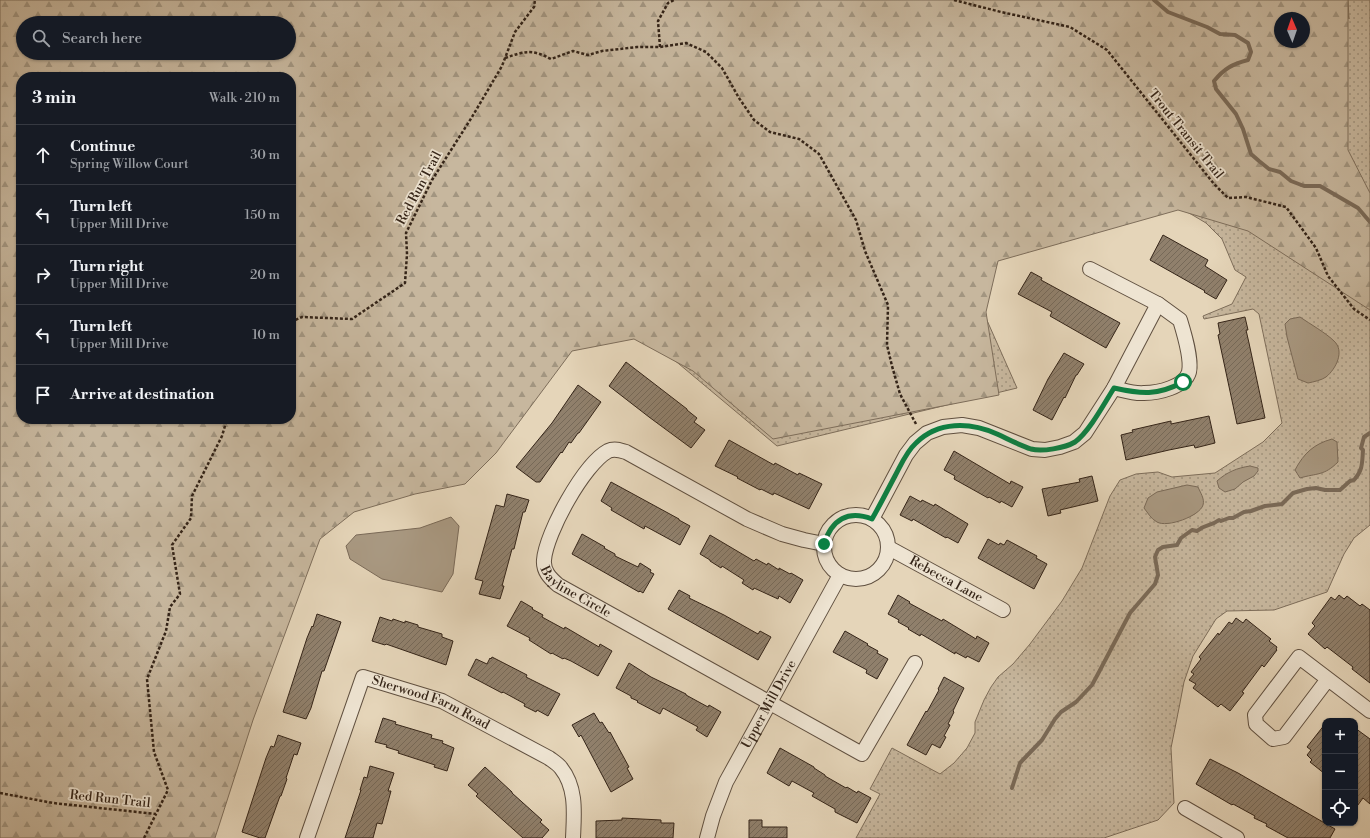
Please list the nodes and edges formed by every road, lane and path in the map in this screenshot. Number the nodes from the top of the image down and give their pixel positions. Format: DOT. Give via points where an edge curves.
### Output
graph roads {
  1 [pos="535,0"];
  2 [pos="674,0"];
  3 [pos="954,0"];
  4 [pos="660,47"];
  5 [pos="505,58"];
  6 [pos="1090,269"];
  7 [pos="1158,304"];
  8 [pos="296,320"];
  9 [pos="1370,320"];
  10 [pos="1114,388"];
  11 [pos="226,424"];
  12 [pos="924,437"];
  13 [pos="872,519"];
  14 [pos="824,544"];
  15 [pos="889,548"];
  16 [pos="840,575"];
  17 [pos="1003,610"];
  18 [pos="915,663"];
  19 [pos="1328,679"];
  20 [pos="770,703"];
  21 [pos="1370,711"];
  22 [pos="0,793"];
  23 [pos="1186,808"];
  24 [pos="156,814"];
  25 [pos="1220,834"];
  26 [pos="144,838"];
  27 [pos="306,838"];
  28 [pos="573,838"];
  29 [pos="707,838"];
  30 [pos="1237,838"];
  1 -- 5 [label="path, Red Run Trail" via="534,7 515,32"];
  2 -- 4 [label="path" via="668,3 658,21"];
  3 -- 9 [label="path, Trout Transit Trail" via="1070,27 1107,50 1228,198 1246,197 1286,207 1316,248 1328,276 1354,309"];
  4 -- 5 [label="path" via="602,51 588,55 573,51 551,59 541,53 523,51"];
  4 -- 12 [label="path" via="686,43 706,52 722,68 754,120 770,132 799,139 819,154 856,220 865,251 888,305 887,345 898,387"];
  5 -- 8 [label="path, Red Run Trail" via="432,180 406,233 405,283 352,319 302,317"];
  6 -- 7 [label="street"];
  7 -- 10 [label="street"];
  7 -- 10 [label="street" via="1180,320 1190,361 1189,372 1183,382 1173,387 1144,394"];
  10 -- 12 [label="street" via="1085,433 1074,442 1060,447 1032,449 995,433 962,425 943,427 927,433"];
  11 -- 24 [label="path, Red Run Trail" via="192,496 191,518 172,545 180,594 170,607 166,631 147,679 154,752 168,790"];
  12 -- 13 [label="street" via="915,443 906,455"];
  13 -- 14 [label="street" via="852,515 842,518 833,525"];
  13 -- 15 [label="street" via="885,532"];
  14 -- 16 [label="street" via="827,562"];
  14 -- 20 [label="street, Bayline Circle" via="782,534 746,519 626,452 616,449 609,450 601,456 583,476 565,505 547,543 545,570 548,577 558,585"];
  15 -- 16 [label="street" via="881,569 872,576 850,579"];
  15 -- 17 [label="street, Rebecca Lane"];
  16 -- 20 [label="street, Upper Mill Drive"];
  18 -- 20 [label="street" via="862,754"];
  19 -- 19 [label="street" via="1299,657 1255,715 1256,724 1273,739 1284,737"];
  19 -- 21 [label="street"];
  20 -- 29 [label="street, Upper Mill Drive" via="726,782 712,816"];
  22 -- 24 [label="path, Red Run Trail" via="53,803"];
  23 -- 25 [label="street"];
  24 -- 26 [label="path"];
  25 -- 30 [label="street"];
  27 -- 28 [label="street, Sherwood Farm Road" via="363,677 442,701 549,758 561,767 572,792"];
}
